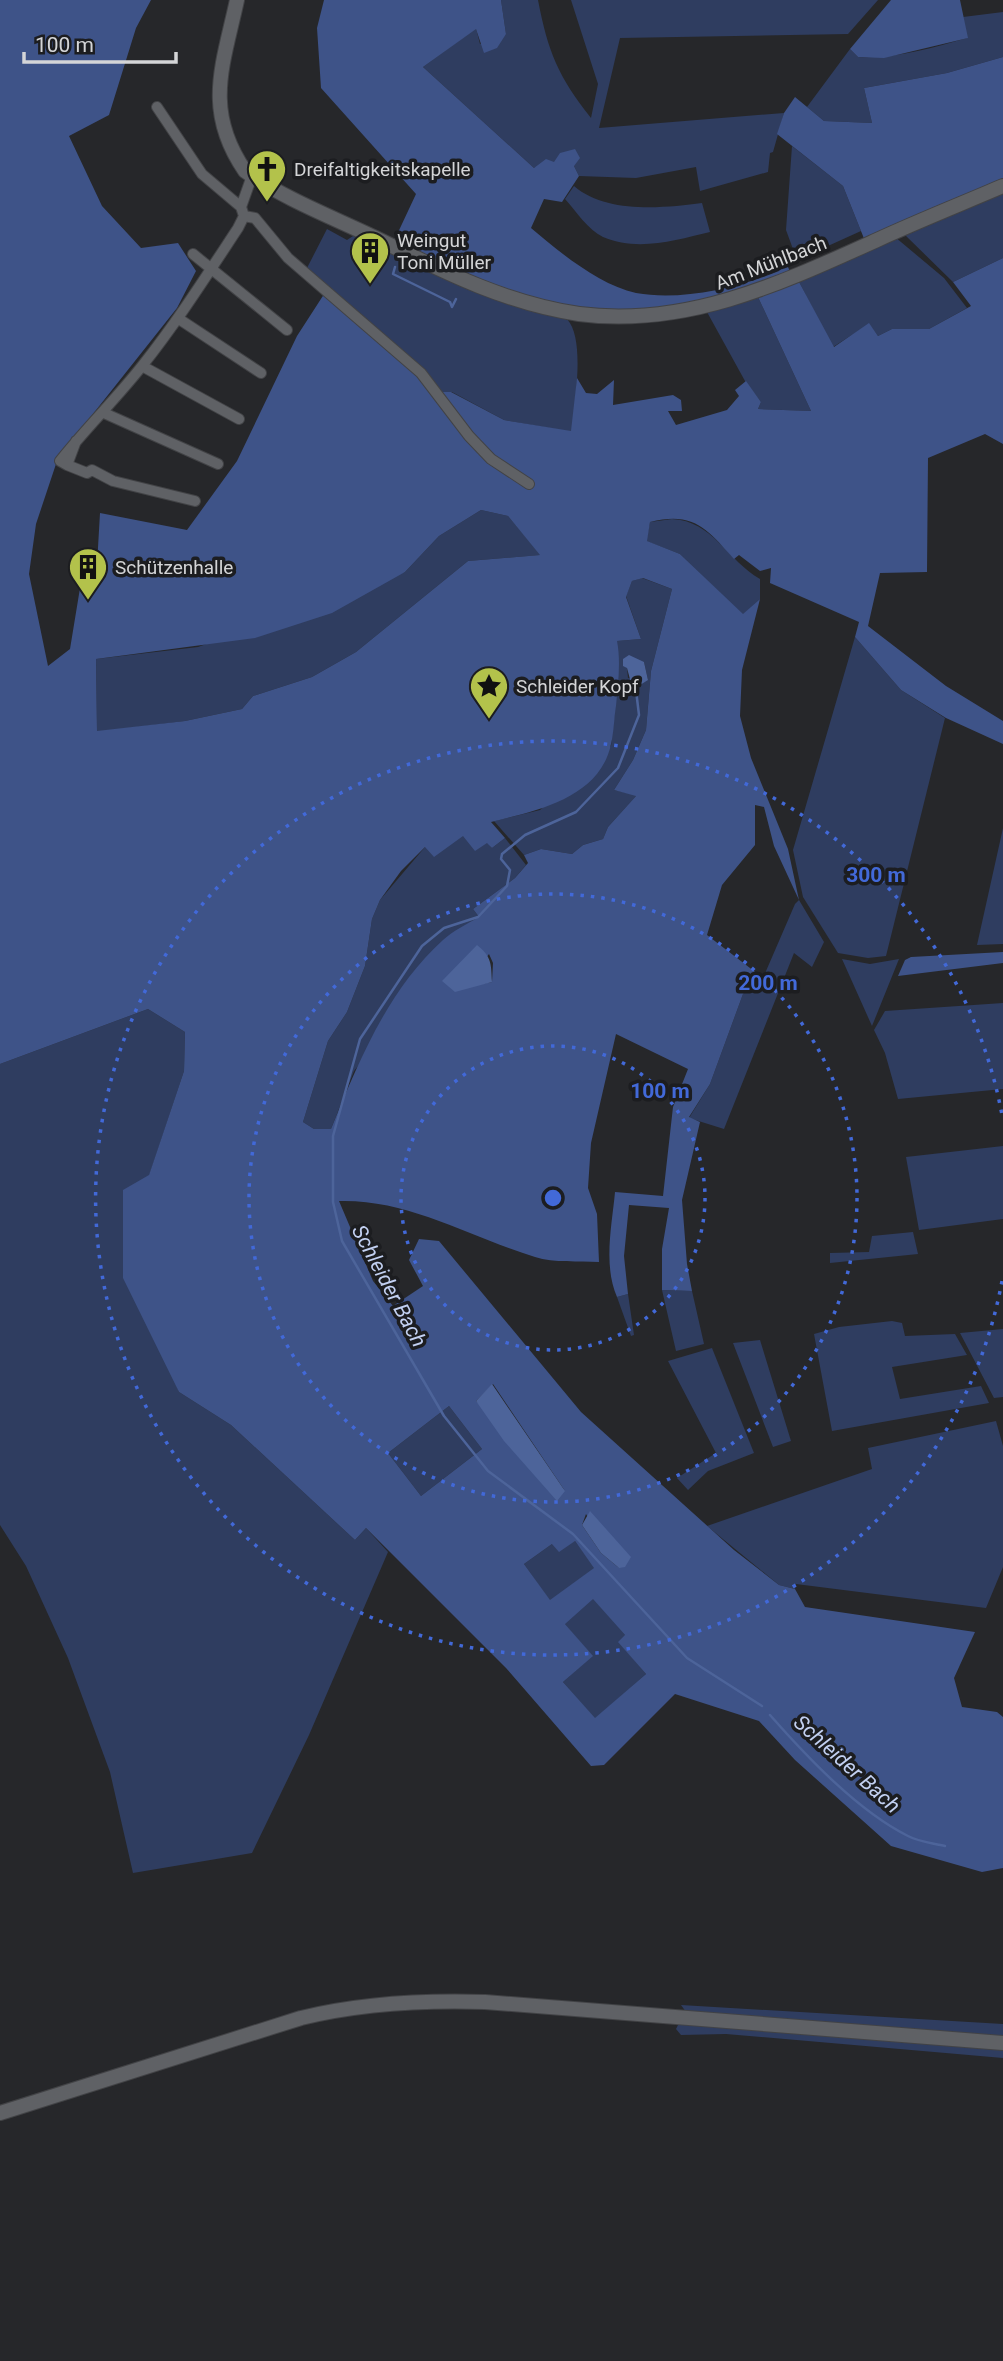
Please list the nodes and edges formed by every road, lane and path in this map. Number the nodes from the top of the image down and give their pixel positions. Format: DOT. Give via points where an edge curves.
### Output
graph roads {
  1 [pos="237,0"];
  2 [pos="158,107"];
  3 [pos="252,176"];
  4 [pos="1003,186"];
  5 [pos="242,212"];
  6 [pos="193,254"];
  7 [pos="211,270"];
  8 [pos="178,319"];
  9 [pos="287,330"];
  10 [pos="142,366"];
  11 [pos="261,373"];
  12 [pos="104,413"];
  13 [pos="239,419"];
  14 [pos="218,464"];
  15 [pos="528,484"];
  16 [pos="195,501"];
  17 [pos="1003,2043"];
  18 [pos="0,2113"];
  1 -- 3 [label="main road" via="218,108 240,163"];
  2 -- 5 [label="street" via="202,174"];
  3 -- 4 [label="main road, Am Mühlbach" via="494,293 578,314 622,317 664,315 732,301"];
  3 -- 5 [label="street"];
  5 -- 7 [label="street"];
  5 -- 15 [label="street" via="255,218 288,258 421,373 491,459"];
  6 -- 7 [label="street"];
  7 -- 8 [label="street"];
  7 -- 9 [label="street"];
  8 -- 10 [label="street"];
  8 -- 11 [label="street"];
  10 -- 12 [label="street"];
  10 -- 13 [label="street"];
  12 -- 14 [label="street"];
  12 -- 16 [label="street" via="60,461 113,481"];
  17 -- 18 [label="main road" via="424,2000 337,2009 301,2018"];
}
